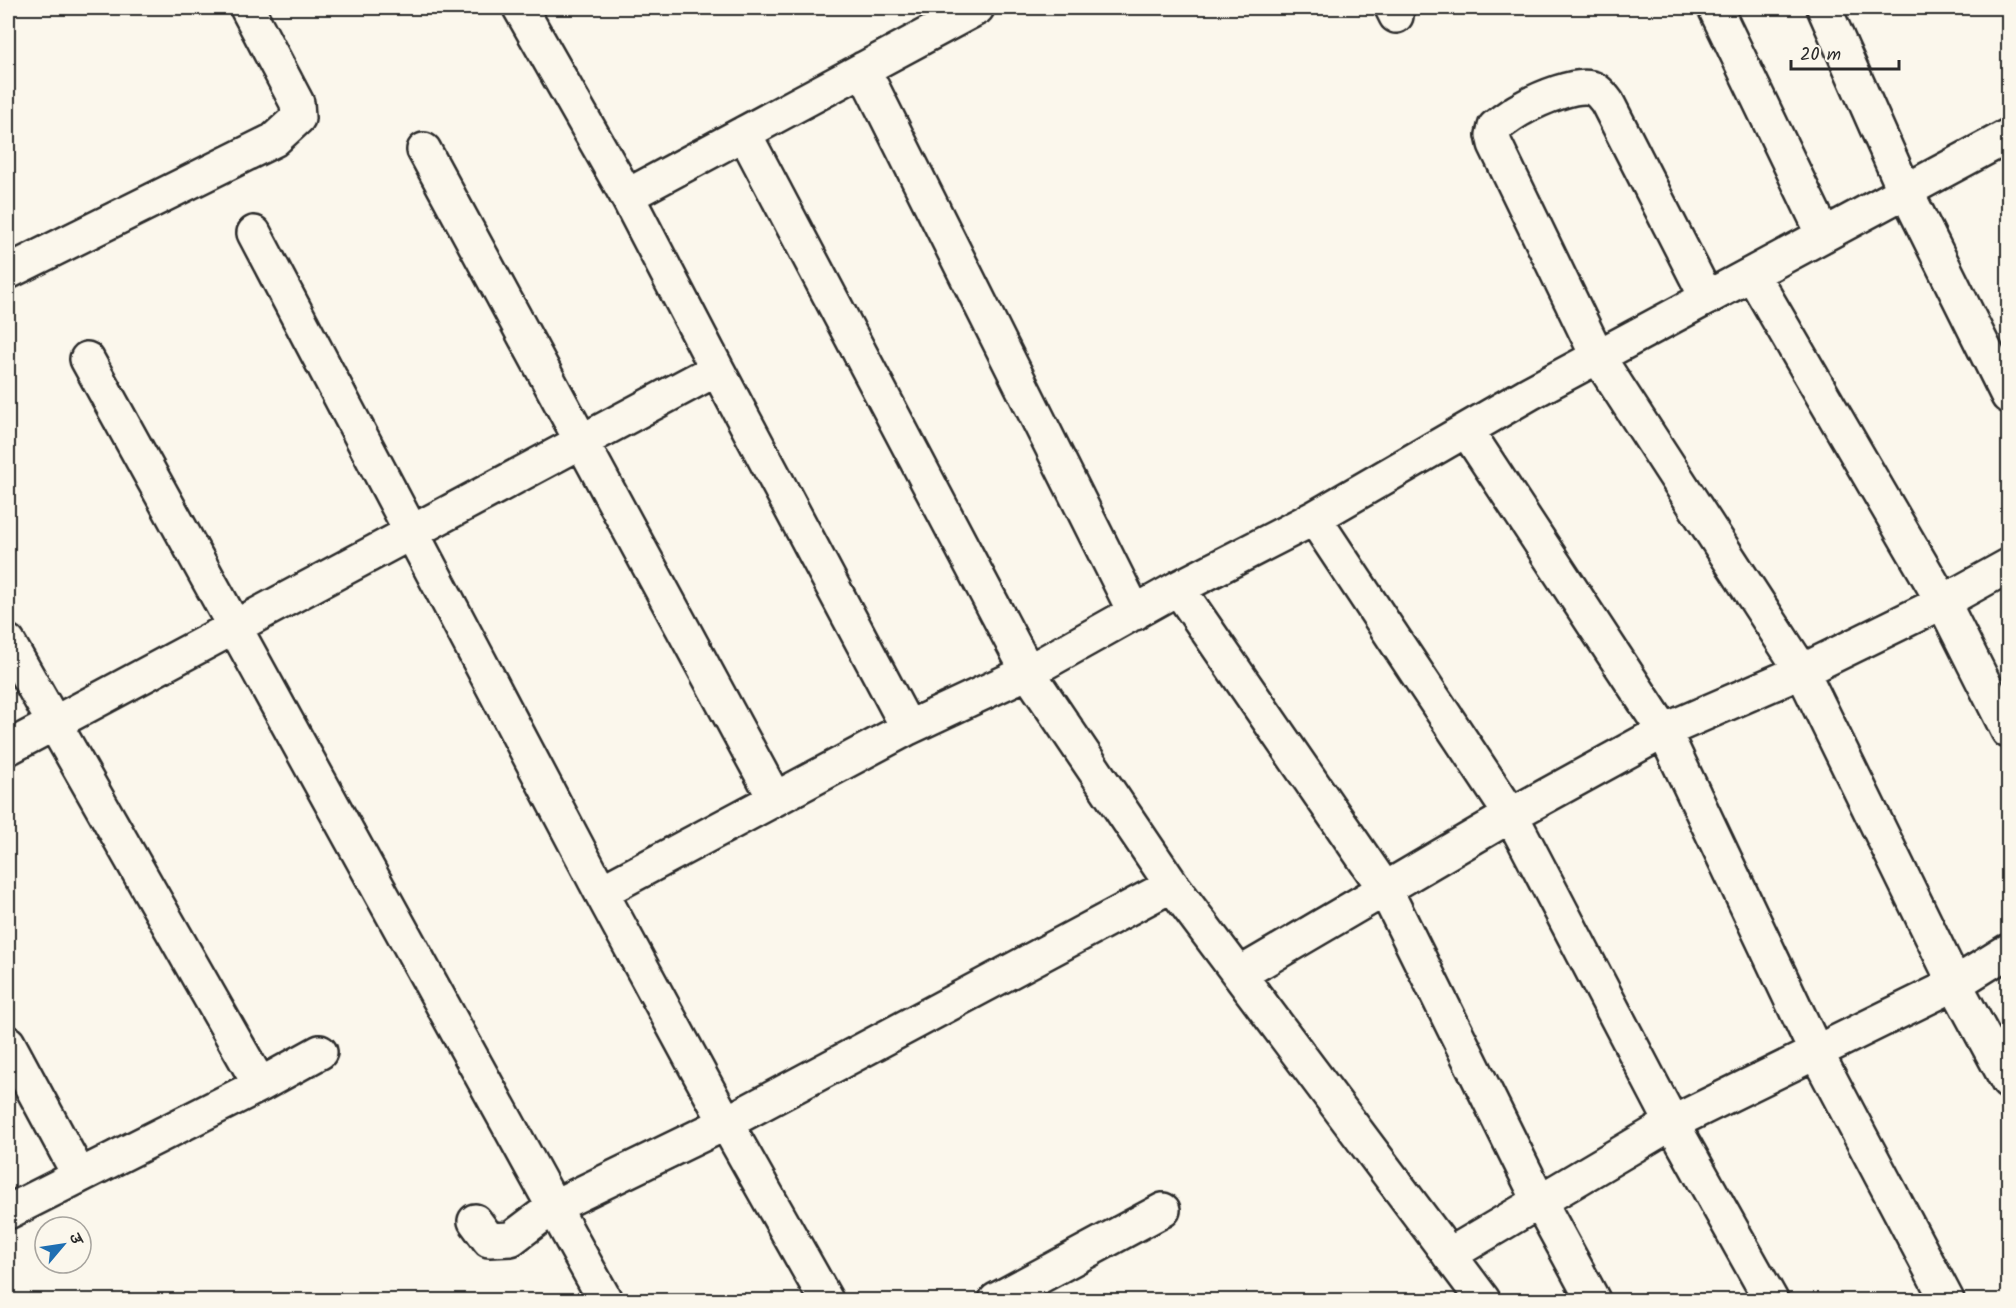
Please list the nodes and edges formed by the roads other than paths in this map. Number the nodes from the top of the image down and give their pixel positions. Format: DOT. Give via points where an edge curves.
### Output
graph roads {
  1 [pos="248,8"];
  2 [pos="520,8"];
  3 [pos="977,8"];
  4 [pos="1715,8"];
  5 [pos="1824,8"];
  6 [pos="863,69"];
  7 [pos="744,133"];
  8 [pos="2008,136"];
  9 [pos="424,150"];
  10 [pos="1906,190"];
  11 [pos="627,196"];
  12 [pos="254,233"];
  13 [pos="1824,235"];
  14 [pos="8,272"];
  15 [pos="1752,274"];
  16 [pos="1707,298"];
  17 [pos="1598,357"];
  18 [pos="87,359"];
  19 [pos="717,369"];
  20 [pos="2008,396"];
  21 [pos="1467,431"];
  22 [pos="582,441"];
  23 [pos="1314,518"];
  24 [pos="412,532"];
  25 [pos="2008,566"];
  26 [pos="1178,588"];
  27 [pos="1943,602"];
  28 [pos="1135,613"];
  29 [pos="233,627"];
  30 [pos="8,642"];
  31 [pos="1802,671"];
  32 [pos="1028,672"];
  33 [pos="55,722"];
  34 [pos="908,728"];
  35 [pos="1665,731"];
  36 [pos="2008,731"];
  37 [pos="8,748"];
  38 [pos="775,799"];
  39 [pos="1511,815"];
  40 [pos="1172,885"];
  41 [pos="1385,890"];
  42 [pos="601,892"];
  43 [pos="2008,951"];
  44 [pos="1240,974"];
  45 [pos="1955,984"];
  46 [pos="8,1043"];
  47 [pos="320,1052"];
  48 [pos="1816,1052"];
  49 [pos="2008,1082"];
  50 [pos="260,1085"];
  51 [pos="726,1123"];
  52 [pos="1672,1123"];
  53 [pos="80,1175"];
  54 [pos="1539,1200"];
  55 [pos="554,1207"];
  56 [pos="1163,1210"];
  57 [pos="8,1212"];
  58 [pos="475,1221"];
  59 [pos="1449,1255"];
  60 [pos="604,1300"];
  61 [pos="826,1300"];
  62 [pos="996,1300"];
  63 [pos="1483,1300"];
  64 [pos="1593,1300"];
  65 [pos="1771,1300"];
  66 [pos="1947,1300"];
  1 -- 14 [label="street" via="297,103 298,118 274,140"];
  2 -- 11 [label="street"];
  3 -- 6 [label="street"];
  4 -- 13 [label="street"];
  5 -- 10 [label="street" via="1902,189"];
  6 -- 7 [label="street"];
  6 -- 28 [label="street"];
  7 -- 11 [label="street"];
  7 -- 32 [label="street"];
  8 -- 10 [label="street"];
  9 -- 22 [label="street"];
  10 -- 13 [label="street"];
  10 -- 20 [label="street"];
  11 -- 19 [label="street"];
  12 -- 24 [label="street"];
  13 -- 15 [label="street"];
  15 -- 16 [label="street"];
  15 -- 27 [label="street"];
  16 -- 17 [label="street"];
  16 -- 17 [label="street" via="1600,93 1583,86 1522,108 1495,127 1495,144"];
  17 -- 21 [label="street"];
  17 -- 31 [label="street"];
  18 -- 29 [label="street"];
  19 -- 22 [label="street"];
  19 -- 34 [label="street"];
  21 -- 23 [label="street"];
  21 -- 35 [label="street"];
  22 -- 24 [label="street"];
  22 -- 38 [label="street"];
  23 -- 26 [label="street"];
  23 -- 39 [label="street"];
  24 -- 29 [label="street"];
  24 -- 42 [label="street"];
  25 -- 27 [label="street"];
  26 -- 28 [label="street"];
  26 -- 41 [label="street"];
  27 -- 31 [label="street"];
  27 -- 36 [label="street"];
  28 -- 32 [label="street"];
  29 -- 33 [label="street"];
  29 -- 55 [label="street"];
  30 -- 33 [label="street"];
  31 -- 35 [label="street"];
  31 -- 45 [label="street"];
  32 -- 34 [label="street"];
  32 -- 40 [label="street"];
  33 -- 37 [label="street"];
  33 -- 50 [label="street"];
  34 -- 38 [label="street"];
  35 -- 39 [label="street"];
  35 -- 48 [label="street"];
  38 -- 42 [label="street"];
  39 -- 41 [label="street"];
  39 -- 52 [label="street"];
  40 -- 44 [label="street"];
  40 -- 51 [label="street"];
  41 -- 44 [label="street"];
  41 -- 54 [label="street"];
  42 -- 51 [label="street"];
  43 -- 45 [label="street"];
  44 -- 59 [label="street"];
  45 -- 48 [label="street"];
  45 -- 49 [label="street"];
  46 -- 53 [label="street"];
  47 -- 50 [label="street"];
  48 -- 52 [label="street"];
  48 -- 66 [label="street"];
  50 -- 53 [label="street"];
  51 -- 55 [label="street"];
  51 -- 61 [label="street"];
  52 -- 54 [label="street"];
  52 -- 65 [label="street"];
  53 -- 57 [label="street"];
  54 -- 59 [label="street"];
  54 -- 64 [label="street"];
  55 -- 58 [label="street" via="511,1239 489,1240"];
  55 -- 60 [label="street"];
  56 -- 62 [label="street"];
  59 -- 63 [label="street"];
}
